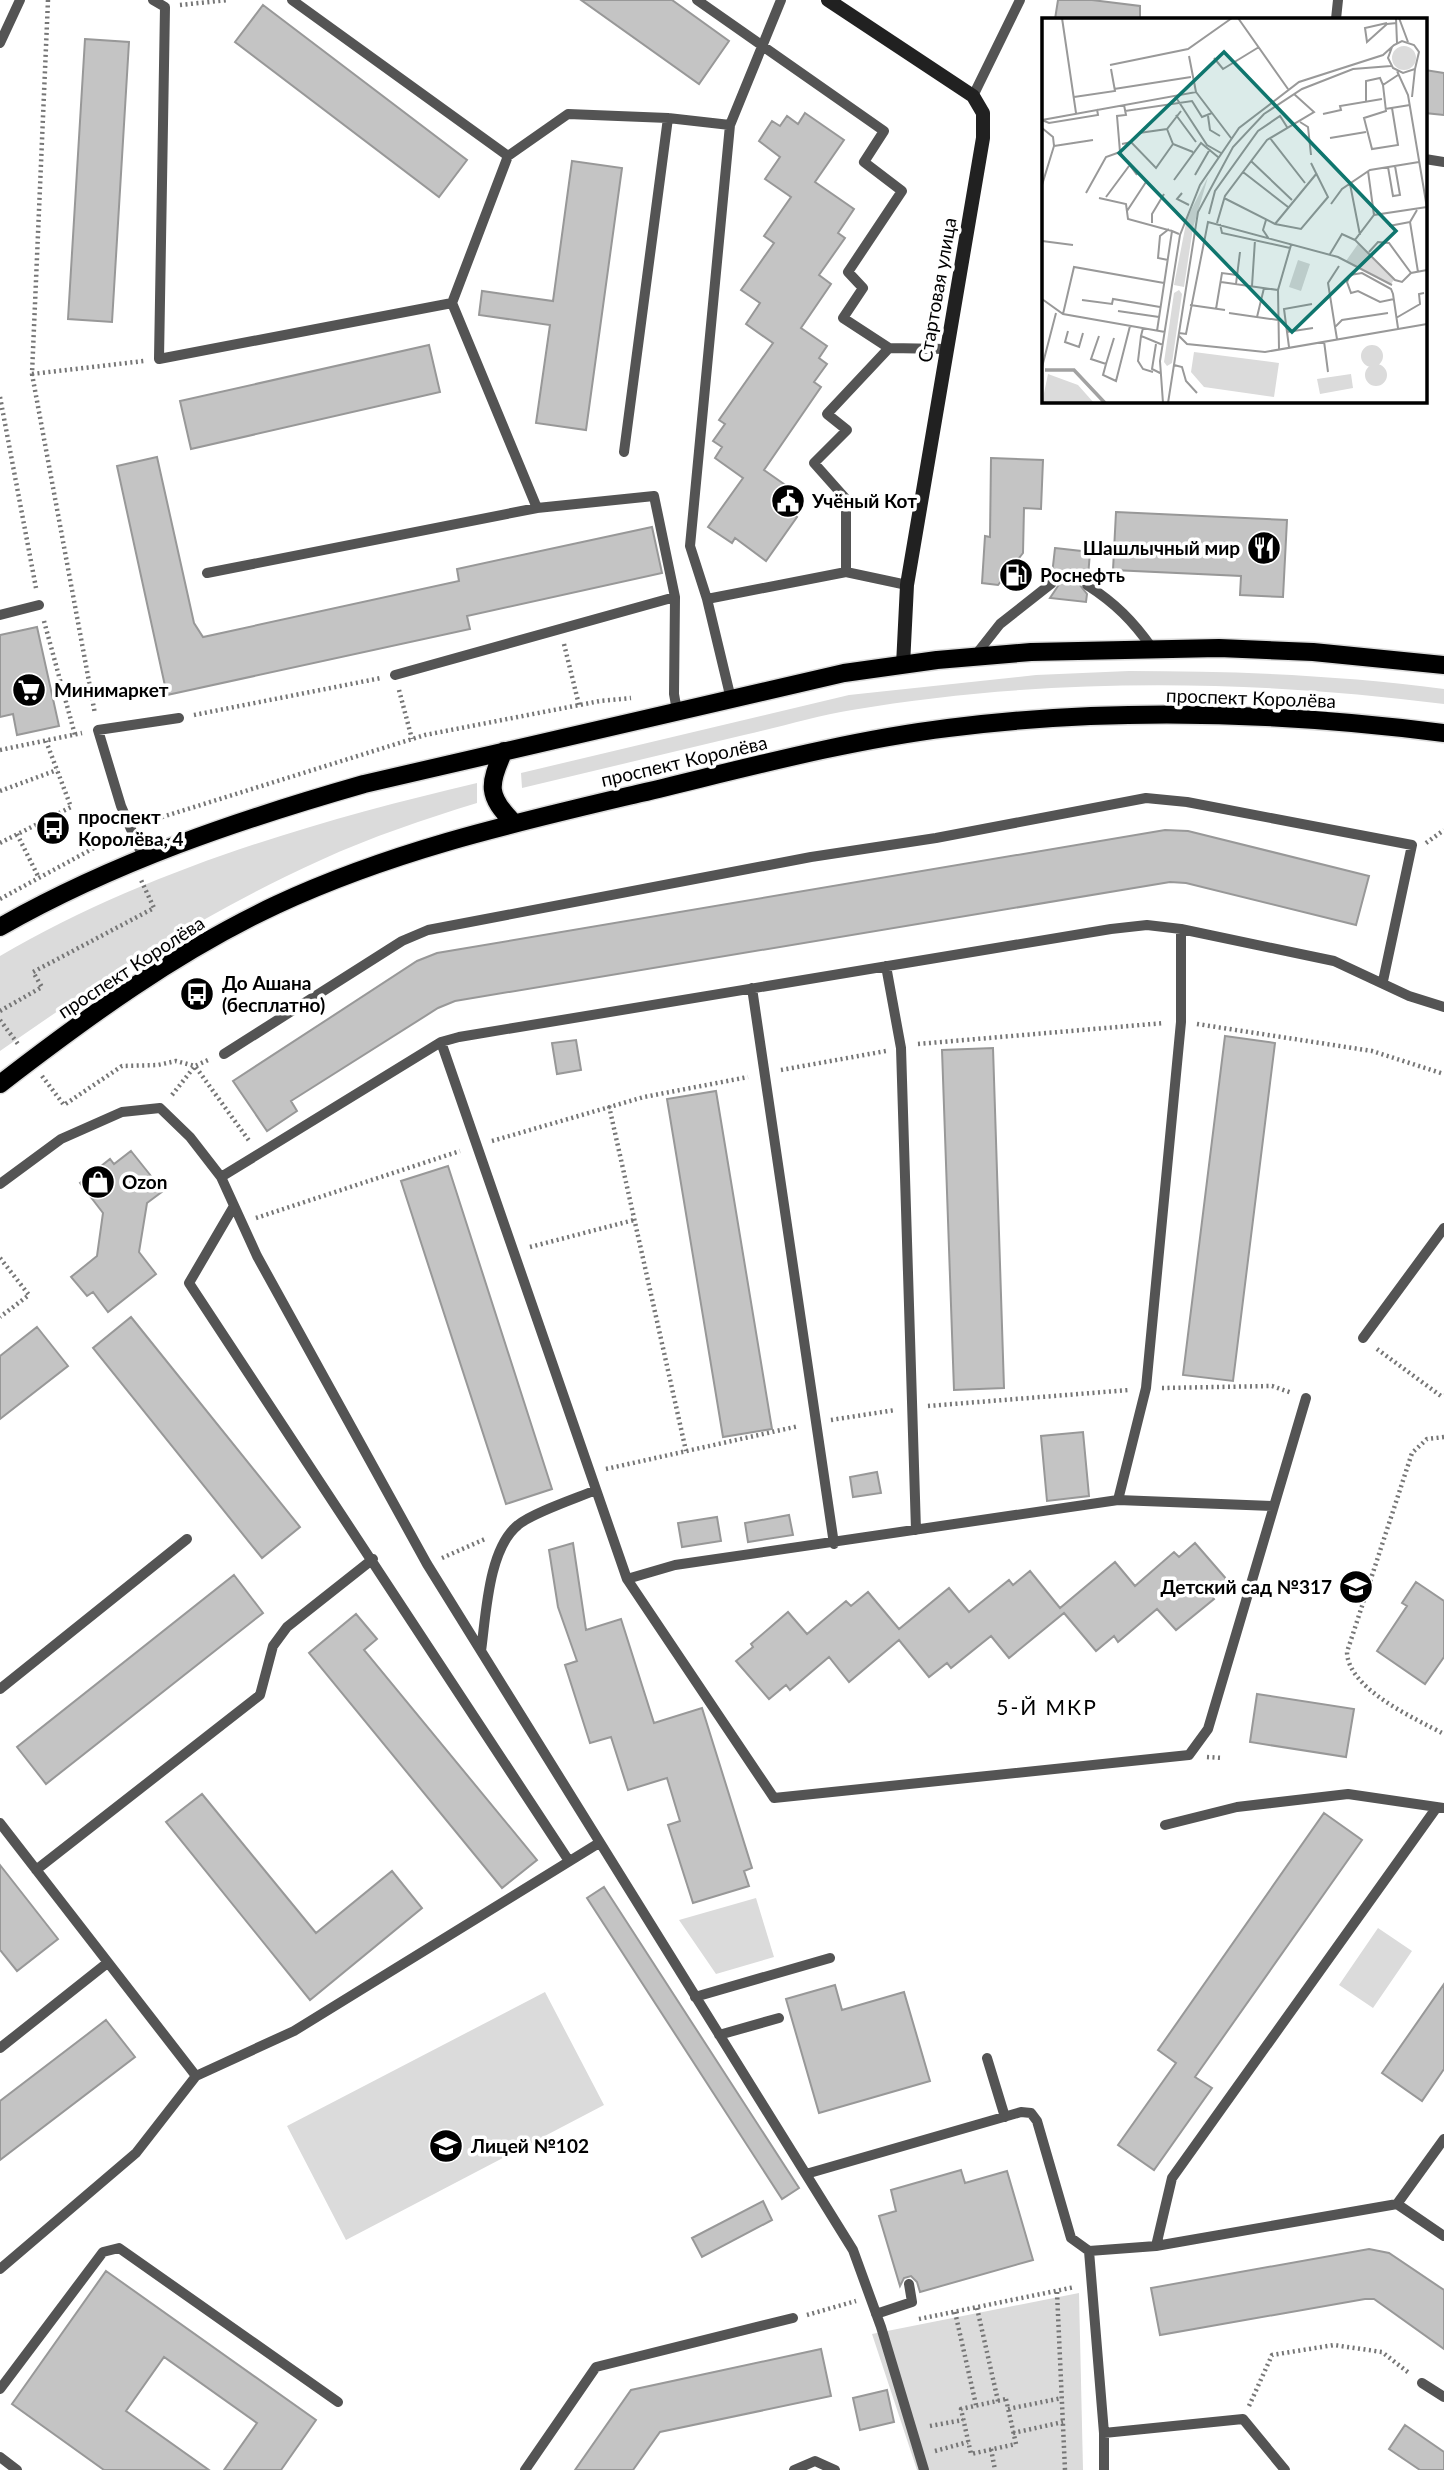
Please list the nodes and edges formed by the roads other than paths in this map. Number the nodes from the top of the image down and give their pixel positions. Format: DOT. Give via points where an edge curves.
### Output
graph roads {
  1 [pos="20,0"];
  2 [pos="153,0"];
  3 [pos="292,0"];
  4 [pos="697,0"];
  5 [pos="781,0"];
  6 [pos="828,0"];
  7 [pos="1020,0"];
  8 [pos="1338,0"];
  9 [pos="1336,18"];
  10 [pos="0,43"];
  11 [pos="762,46"];
  12 [pos="973,96"];
  13 [pos="668,118"];
  14 [pos="730,125"];
  15 [pos="508,156"];
  16 [pos="1426,159"];
  17 [pos="1444,162"];
  18 [pos="453,303"];
  19 [pos="889,348"];
  20 [pos="946,349"];
  21 [pos="624,452"];
  22 [pos="537,508"];
  23 [pos="846,572"];
  24 [pos="207,573"];
  25 [pos="1052,583"];
  26 [pos="907,584"];
  27 [pos="1087,585"];
  28 [pos="675,597"];
  29 [pos="707,599"];
  30 [pos="39,605"];
  31 [pos="0,615"];
  32 [pos="1152,648"];
  33 [pos="974,657"];
  34 [pos="1440,661"];
  35 [pos="903,665"];
  36 [pos="395,675"];
  37 [pos="731,699"];
  38 [pos="677,710"];
  39 [pos="179,718"];
  40 [pos="1444,733"];
  41 [pos="504,751"];
  42 [pos="514,823"];
  43 [pos="137,859"];
  44 [pos="0,927"];
  45 [pos="1181,929"];
  46 [pos="886,966"];
  47 [pos="1383,981"];
  48 [pos="752,988"];
  49 [pos="1444,1007"];
  50 [pos="441,1042"];
  51 [pos="225,1054"];
  52 [pos="0,1084"];
  53 [pos="221,1177"];
  54 [pos="0,1184"];
  55 [pos="234,1206"];
  56 [pos="1444,1228"];
  57 [pos="1363,1338"];
  58 [pos="1306,1398"];
  59 [pos="596,1490"];
  60 [pos="1118,1500"];
  61 [pos="1274,1506"];
  62 [pos="916,1530"];
  63 [pos="187,1539"];
  64 [pos="834,1544"];
  65 [pos="373,1559"];
  66 [pos="627,1579"];
  67 [pos="481,1651"];
  68 [pos="0,1673"];
  69 [pos="4,1686"];
  70 [pos="1440,1807"];
  71 [pos="0,1823"];
  72 [pos="1165,1825"];
  73 [pos="599,1843"];
  74 [pos="569,1861"];
  75 [pos="36,1870"];
  76 [pos="830,1958"];
  77 [pos="106,1964"];
  78 [pos="695,1997"];
  79 [pos="779,2018"];
  80 [pos="719,2035"];
  81 [pos="0,2048"];
  82 [pos="987,2058"];
  83 [pos="196,2076"];
  84 [pos="1005,2117"];
  85 [pos="1444,2139"];
  86 [pos="806,2174"];
  87 [pos="1397,2204"];
  88 [pos="1444,2236"];
  89 [pos="1156,2246"];
  90 [pos="1089,2251"];
  91 [pos="0,2269"];
  92 [pos="909,2284"];
  93 [pos="876,2314"];
  94 [pos="793,2318"];
  95 [pos="1422,2383"];
  96 [pos="0,2389"];
  97 [pos="1444,2397"];
  98 [pos="338,2402"];
  99 [pos="1104,2433"];
  100 [pos="0,2458"];
  101 [pos="18,2470"];
  102 [pos="524,2470"];
  103 [pos="794,2470"];
  104 [pos="835,2470"];
  105 [pos="923,2470"];
  106 [pos="1104,2470"];
  107 [pos="1285,2470"];
  1 -- 10 [label="lane"];
  2 -- 18 [label="lane" via="164,7 159,359"];
  3 -- 15 [label="lane"];
  4 -- 11 [label="lane"];
  5 -- 11 [label="lane"];
  6 -- 12 [label="street"];
  7 -- 12 [label="lane"];
  8 -- 9 [label="lane"];
  11 -- 14 [label="lane"];
  11 -- 19 [label="lane" via="884,131 864,162 902,191 848,272 863,288 843,317"];
  12 -- 20 [label="street, Стартовая улица" via="983,113 984,138"];
  13 -- 14 [label="lane"];
  13 -- 15 [label="lane" via="568,114"];
  13 -- 21 [label="lane"];
  14 -- 29 [label="lane" via="690,546"];
  15 -- 18 [label="lane"];
  16 -- 17 [label="lane"];
  18 -- 22 [label="lane"];
  19 -- 20 [label="lane"];
  19 -- 23 [label="lane" via="827,414 847,430 814,463 846,499"];
  20 -- 26 [label="street, Стартовая улица"];
  22 -- 24 [label="lane"];
  22 -- 28 [label="lane" via="654,496"];
  23 -- 26 [label="lane"];
  23 -- 29 [label="lane"];
  25 -- 33 [label="lane" via="1000,624"];
  26 -- 35 [label="street, Стартовая улица"];
  27 -- 32 [label="lane" via="1116,603"];
  28 -- 36 [label="lane"];
  28 -- 38 [label="lane"];
  29 -- 37 [label="lane"];
  30 -- 31 [label="lane"];
  32 -- 33 [label="main road"];
  32 -- 34 [label="main road"];
  33 -- 35 [label="main road"];
  35 -- 37 [label="main road" via="844,673"];
  37 -- 38 [label="main road"];
  38 -- 41 [label="main road"];
  39 -- 43 [label="lane" via="98,730"];
  40 -- 42 [label="main road, проспект Королёва" via="1222,715 1041,719 947,728 853,743"];
  41 -- 42 [label="main road" via="491,794"];
  41 -- 43 [label="main road" via="308,800"];
  42 -- 52 [label="main road, проспект Королёва" via="392,858 274,906 163,967"];
  43 -- 44 [label="main road"];
  45 -- 46 [label="lane" via="1147,925 1111,929"];
  45 -- 47 [label="lane" via="1334,961"];
  45 -- 60 [label="lane" via="1181,1022 1146,1388"];
  46 -- 48 [label="lane"];
  46 -- 62 [label="lane" via="901,1048"];
  47 -- 49 [label="lane" via="1409,996"];
  47 -- 51 [label="lane" via="1412,845 1146,798 428,930 402,941"];
  48 -- 50 [label="lane"];
  48 -- 64 [label="lane"];
  50 -- 53 [label="lane"];
  50 -- 59 [label="lane"];
  53 -- 54 [label="lane" via="160,1108 122,1112 61,1139"];
  53 -- 55 [label="lane"];
  55 -- 65 [label="lane" via="189,1283"];
  55 -- 67 [label="lane" via="427,1564"];
  56 -- 57 [label="lane"];
  58 -- 61 [label="lane"];
  59 -- 66 [label="lane"];
  59 -- 67 [label="lane" via="518,1524 502,1545 493,1572"];
  60 -- 61 [label="lane"];
  60 -- 62 [label="lane"];
  61 -- 66 [label="lane" via="1208,1729 1189,1755 774,1798"];
  62 -- 64 [label="lane"];
  63 -- 69 [label="lane"];
  64 -- 66 [label="lane" via="675,1566"];
  65 -- 74 [label="lane"];
  65 -- 75 [label="lane" via="287,1627 273,1646 260,1695"];
  67 -- 73 [label="lane"];
  68 -- 69 [label="lane"];
  70 -- 72 [label="lane" via="1348,1794 1237,1807"];
  70 -- 89 [label="lane" via="1172,2178"];
  71 -- 75 [label="lane"];
  73 -- 74 [label="lane"];
  73 -- 78 [label="lane"];
  74 -- 83 [label="lane" via="294,2031"];
  75 -- 77 [label="lane"];
  76 -- 78 [label="lane"];
  77 -- 81 [label="lane"];
  77 -- 83 [label="lane"];
  78 -- 80 [label="lane"];
  79 -- 80 [label="lane"];
  80 -- 86 [label="lane"];
  82 -- 84 [label="lane"];
  83 -- 91 [label="lane" via="136,2154"];
  84 -- 86 [label="lane"];
  84 -- 90 [label="lane" via="1031,2113 1037,2121 1071,2238"];
  85 -- 87 [label="lane"];
  86 -- 93 [label="lane" via="853,2250"];
  87 -- 88 [label="lane"];
  87 -- 89 [label="lane"];
  89 -- 90 [label="lane"];
  90 -- 99 [label="lane"];
  92 -- 93 [label="lane" via="912,2302"];
  93 -- 105 [label="lane"];
  94 -- 102 [label="lane" via="596,2367"];
  95 -- 97 [label="lane"];
  96 -- 98 [label="lane" via="103,2252 119,2248"];
  99 -- 106 [label="lane"];
  99 -- 107 [label="lane" via="1243,2419"];
  100 -- 101 [label="lane"];
  103 -- 104 [label="lane" via="815,2461"];
}
